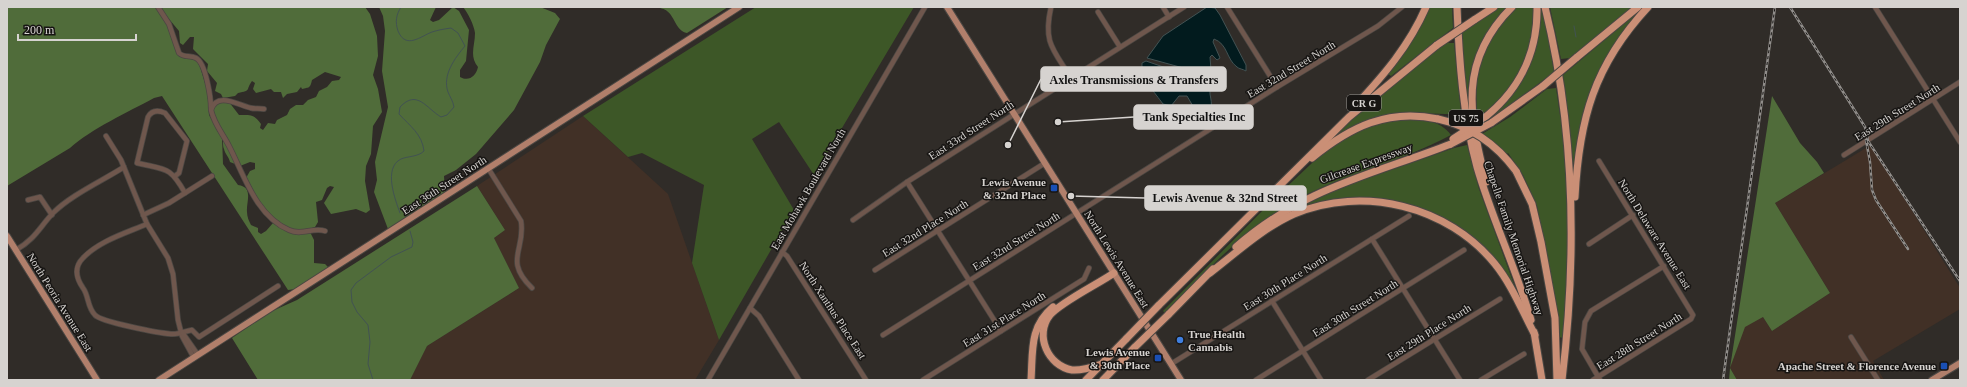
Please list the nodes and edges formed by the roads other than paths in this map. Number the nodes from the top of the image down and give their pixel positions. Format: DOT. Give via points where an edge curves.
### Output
graph roads {
  1 [pos="158,7"];
  2 [pos="739,7"];
  3 [pos="924,7"];
  4 [pos="948,7"];
  5 [pos="1051,7"];
  6 [pos="1163,7"];
  7 [pos="1184,7"];
  8 [pos="1227,7"];
  9 [pos="1402,7"];
  10 [pos="1426,7"];
  11 [pos="1457,7"];
  12 [pos="1494,7"];
  13 [pos="1512,7"];
  14 [pos="1537,7"];
  15 [pos="1545,7"];
  16 [pos="1638,7"];
  17 [pos="1648,7"];
  18 [pos="1876,7"];
  19 [pos="1098,12"];
  20 [pos="1169,16"];
  21 [pos="1120,47"];
  22 [pos="1071,78"];
  23 [pos="1960,82"];
  24 [pos="1277,87"];
  25 [pos="1933,99"];
  26 [pos="264,109"];
  27 [pos="211,110"];
  28 [pos="1014,114"];
  29 [pos="106,136"];
  30 [pos="1450,142"];
  31 [pos="1960,142"];
  32 [pos="1844,156"];
  33 [pos="1599,161"];
  34 [pos="1046,163"];
  35 [pos="1297,167"];
  36 [pos="124,168"];
  37 [pos="488,168"];
  38 [pos="175,176"];
  39 [pos="212,176"];
  40 [pos="907,182"];
  41 [pos="1280,185"];
  42 [pos="185,193"];
  43 [pos="28,200"];
  44 [pos="1077,213"];
  45 [pos="52,215"];
  46 [pos="143,215"];
  47 [pos="1633,215"];
  48 [pos="1409,216"];
  49 [pos="853,220"];
  50 [pos="147,224"];
  51 [pos="1497,226"];
  52 [pos="325,231"];
  53 [pos="938,231"];
  54 [pos="7,236"];
  55 [pos="1372,239"];
  56 [pos="1589,244"];
  57 [pos="16,250"];
  58 [pos="1464,250"];
  59 [pos="782,252"];
  60 [pos="1571,265"];
  61 [pos="1664,266"];
  62 [pos="1089,268"];
  63 [pos="876,270"];
  64 [pos="1210,272"];
  65 [pos="1114,273"];
  66 [pos="969,280"];
  67 [pos="278,286"];
  68 [pos="532,288"];
  69 [pos="1403,289"];
  70 [pos="1500,299"];
  71 [pos="1272,301"];
  72 [pos="750,308"];
  73 [pos="1693,316"];
  74 [pos="1001,331"];
  75 [pos="182,332"];
  76 [pos="1535,335"];
  77 [pos="883,336"];
  78 [pos="1851,337"];
  79 [pos="1435,339"];
  80 [pos="1303,351"];
  81 [pos="1524,354"];
  82 [pos="196,357"];
  83 [pos="1960,363"];
  84 [pos="1102,364"];
  85 [pos="1171,364"];
  86 [pos="1108,376"];
  87 [pos="1597,379"];
  88 [pos="97,380"];
  89 [pos="159,380"];
  90 [pos="708,380"];
  91 [pos="799,380"];
  92 [pos="866,380"];
  93 [pos="923,380"];
  94 [pos="1031,380"];
  95 [pos="1086,380"];
  96 [pos="1103,380"];
  97 [pos="1181,380"];
  98 [pos="1256,380"];
  99 [pos="1321,380"];
  100 [pos="1368,380"];
  101 [pos="1460,380"];
  102 [pos="1481,380"];
  103 [pos="1542,380"];
  104 [pos="1557,380"];
  105 [pos="1562,380"];
  106 [pos="1878,380"];
  107 [pos="1932,380"];
  1 -- 27 [label="street" via="169,24 179,53 182,56 196,58 201,63 211,95"];
  2 -- 37 [label="main road, East 36th Street North"];
  3 -- 59 [label="street, East Mohawk Boulevard North"];
  4 -- 28 [label="main road, North Lewis Avenue East"];
  5 -- 22 [label="street" via="1048,38"];
  6 -- 20 [label="street"];
  7 -- 20 [label="street, East 33rd Street North"];
  8 -- 24 [label="street"];
  9 -- 24 [label="street, East 32nd Street North" via="1378,26"];
  10 -- 35 [label="highway" via="1409,42 1386,72"];
  11 -- 51 [label="highway, Chapelle Family Memorial Highway / US 75" via="1460,73 1465,110 1477,167"];
  12 -- 35 [label="highway, CR G, bridge" via="1437,45 1364,104"];
  13 -- 51 [label="highway" via="1488,38 1472,86 1471,108 1477,144"];
  14 -- 30 [label="highway, bridge" via="1536,36 1526,67 1510,93 1489,115"];
  15 -- 60 [label="highway" via="1561,86 1566,131 1571,196"];
  16 -- 30 [label="highway, bridge" via="1543,86 1491,123"];
  17 -- 60 [label="highway" via="1631,26 1613,53 1598,82 1587,112 1578,152"];
  18 -- 25 [label="street"];
  19 -- 21 [label="street"];
  20 -- 21 [label="street, East 33rd Street North"];
  21 -- 22 [label="street, East 33rd Street North"];
  22 -- 28 [label="street, East 33rd Street North"];
  23 -- 25 [label="street, East 29th Street North"];
  24 -- 44 [label="street, East 32nd Street North"];
  25 -- 31 [label="street"];
  25 -- 32 [label="street, East 29th Street North"];
  26 -- 27 [label="street" via="225,100 215,103"];
  27 -- 52 [label="street" via="255,197 274,221 292,232 319,229"];
  28 -- 34 [label="main road, North Lewis Avenue East"];
  28 -- 40 [label="street, East 33rd Street North"];
  29 -- 36 [label="street"];
  30 -- 64 [label="highway, Gilcrease Expressway" via="1432,151 1341,183 1298,203 1258,229"];
  33 -- 47 [label="street, North Delaware Avenue East"];
  34 -- 44 [label="main road, North Lewis Avenue East"];
  34 -- 53 [label="street, East 32nd Place North"];
  35 -- 41 [label="highway, CR G"];
  36 -- 45 [label="street" via="67,202"];
  36 -- 46 [label="street"];
  37 -- 68 [label="street" via="520,222 522,228 516,256 517,265"];
  37 -- 82 [label="main road, East 36th Street North"];
  38 -- 38 [label="street" via="179,173 187,141 165,113 154,111 148,117 137,163 169,171"];
  38 -- 42 [label="street"];
  39 -- 42 [label="street"];
  40 -- 49 [label="street, East 33rd Street North"];
  40 -- 53 [label="street"];
  41 -- 84 [label="highway, CR G, bridge"];
  41 -- 104 [label="highway, bridge" via="1334,140 1376,120 1416,116 1438,119 1466,129 1487,141 1516,171 1532,204 1555,318"];
  42 -- 46 [label="street"];
  43 -- 45 [label="street" via="40,197"];
  44 -- 65 [label="main road, North Lewis Avenue East"];
  44 -- 66 [label="street, East 32nd Street North"];
  45 -- 57 [label="street" via="30,242"];
  46 -- 50 [label="street"];
  47 -- 56 [label="street"];
  47 -- 61 [label="street, North Delaware Avenue East"];
  48 -- 55 [label="street, East 30th Place North"];
  50 -- 75 [label="street" via="168,258 173,274 176,315"];
  50 -- 75 [label="street" via="89,252 78,264 77,277 85,290 90,308 100,319 172,334"];
  51 -- 76 [label="highway, Chapelle Family Memorial Highway / US 75"];
  53 -- 63 [label="street, East 32nd Place North"];
  53 -- 66 [label="street"];
  54 -- 57 [label="main road, North Peoria Avenue East"];
  55 -- 69 [label="street"];
  55 -- 71 [label="street, East 30th Place North"];
  57 -- 88 [label="main road, North Peoria Avenue East"];
  58 -- 69 [label="street, East 30th Street North"];
  59 -- 72 [label="street, East Mohawk Boulevard North"];
  59 -- 92 [label="street, North Xanthus Place East" via="788,256"];
  60 -- 105 [label="highway"];
  61 -- 73 [label="street, North Delaware Avenue East"];
  61 -- 87 [label="street" via="1588,315 1582,349"];
  62 -- 74 [label="street, East 31st Place North" via="1084,279"];
  64 -- 76 [label="highway" via="1269,228 1294,214 1350,201 1391,204 1432,216 1475,244 1506,280"];
  64 -- 86 [label="highway, Gilcrease Expressway, bridge"];
  65 -- 84 [label="highway" via="1054,312 1043,333 1048,353 1062,366 1077,370"];
  65 -- 85 [label="main road, North Lewis Avenue East"];
  65 -- 94 [label="highway" via="1063,300 1044,315 1034,336"];
  66 -- 74 [label="street"];
  66 -- 77 [label="street, East 32nd Street North"];
  67 -- 75 [label="street" via="198,337 192,330"];
  69 -- 79 [label="street"];
  69 -- 80 [label="street, East 30th Street North"];
  70 -- 79 [label="street, East 29th Place North"];
  71 -- 80 [label="street"];
  71 -- 85 [label="street, East 30th Place North"];
  72 -- 90 [label="street, East Mohawk Boulevard North"];
  72 -- 91 [label="street" via="758,316"];
  73 -- 87 [label="street, East 28th Street North"];
  74 -- 93 [label="street, East 31st Place North"];
  75 -- 82 [label="street"];
  76 -- 103 [label="highway, Chapelle Family Memorial Highway / US 75"];
  78 -- 106 [label="street"];
  79 -- 100 [label="street, East 29th Place North"];
  79 -- 101 [label="street"];
  80 -- 98 [label="street, East 30th Street North"];
  80 -- 99 [label="street"];
  81 -- 102 [label="street"];
  82 -- 89 [label="main road, East 36th Street North"];
  83 -- 107 [label="main road"];
  84 -- 95 [label="highway, CR G"];
  85 -- 97 [label="main road, North Lewis Avenue East"];
  86 -- 96 [label="highway, Gilcrease Expressway"];
}
